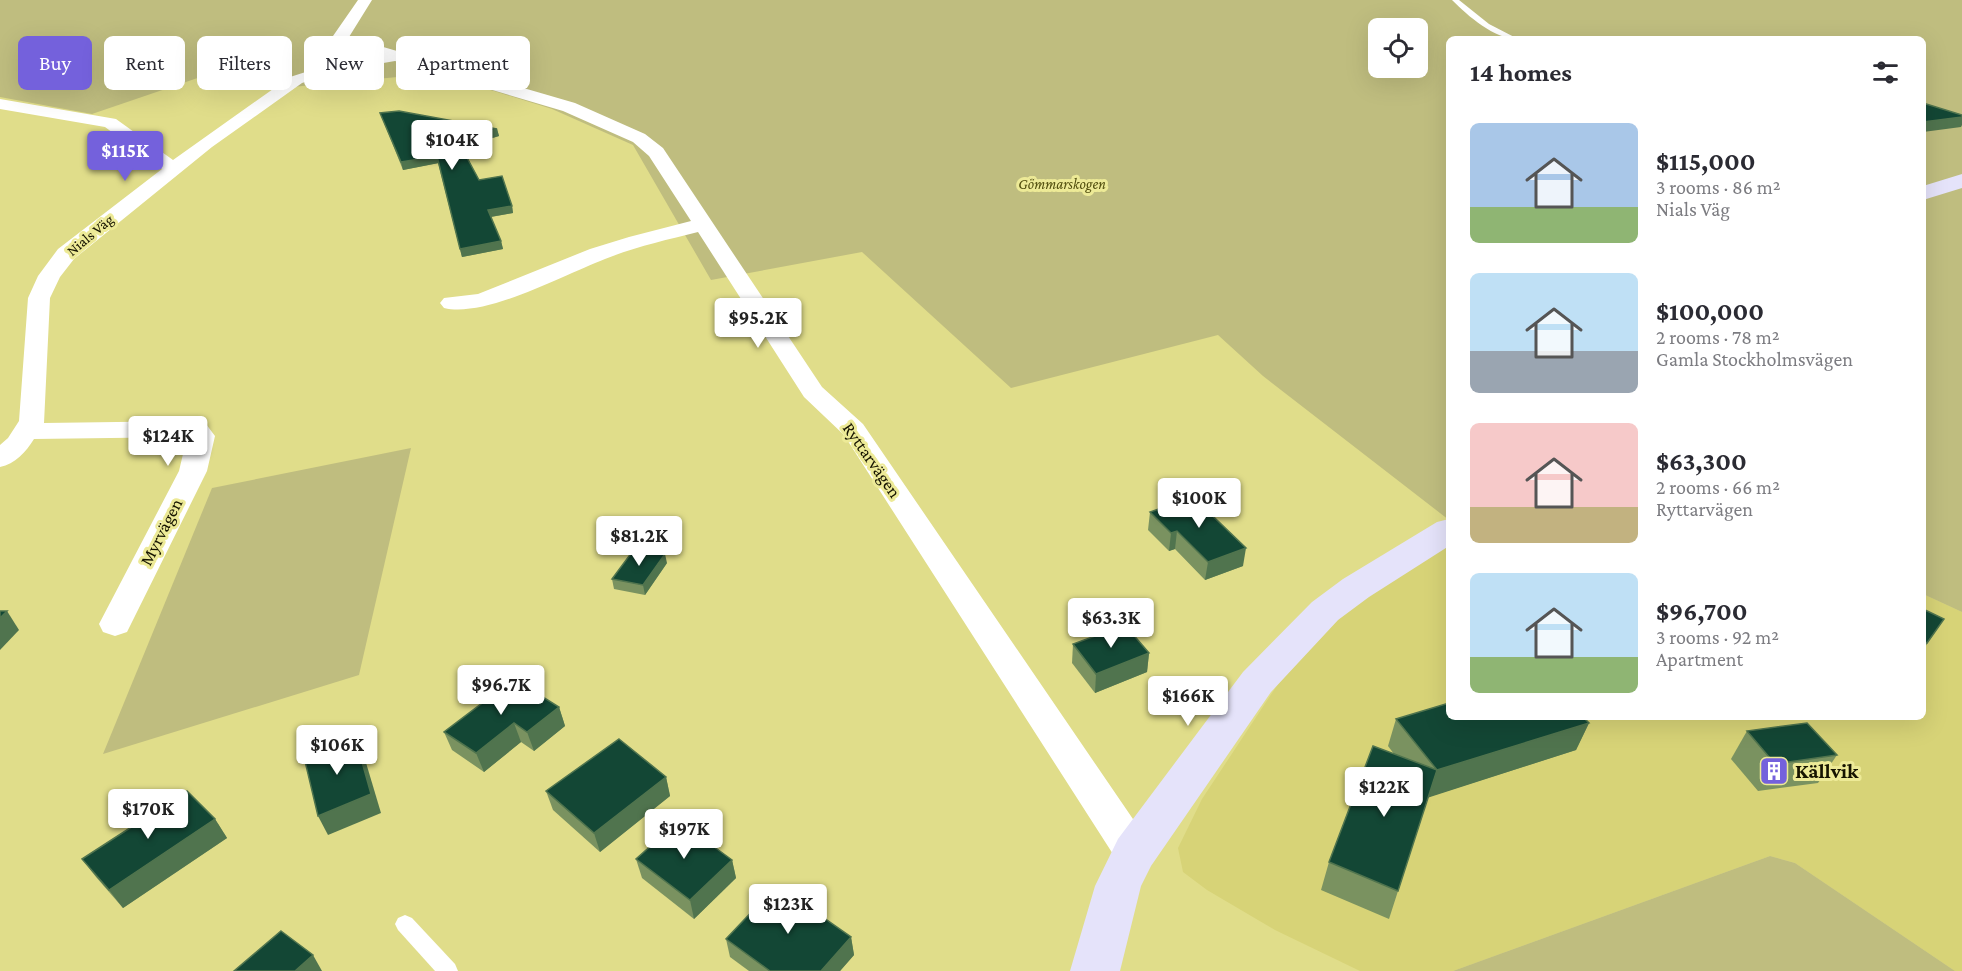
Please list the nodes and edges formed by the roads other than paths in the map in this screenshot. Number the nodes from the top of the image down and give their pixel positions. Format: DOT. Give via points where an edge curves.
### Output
graph roads {
  1 [pos="365,0"];
  2 [pos="1455,0"];
  3 [pos="1508,36"];
  4 [pos="396,57"];
  5 [pos="396,58"];
  6 [pos="510,90"];
  7 [pos="0,104"];
  8 [pos="174,168"];
  9 [pos="1962,181"];
  10 [pos="1926,192"];
  11 [pos="702,225"];
  12 [pos="452,303"];
  13 [pos="27,432"];
  14 [pos="0,459"];
  15 [pos="1446,532"];
  16 [pos="115,624"];
  17 [pos="1134,853"];
  18 [pos="405,924"];
  19 [pos="448,971"];
  20 [pos="1095,971"];
  1 -- 4 [label="street, Ryttarvägen" via="341,38"];
  2 -- 3 [label="lane"];
  5 -- 8 [label="street, Nials Väg" via="347,64 296,80"];
  6 -- 11 [label="street, Ryttarvägen" via="569,107 649,144"];
  7 -- 8 [label="street" via="110,123"];
  8 -- 13 [label="street, Nials Väg" via="66,254 45,282 39,298 34,413"];
  9 -- 10 [label="street"];
  11 -- 12 [label="street" via="608,251 486,299"];
  11 -- 17 [label="street, Ryttarvägen" via="813,392 854,430"];
  13 -- 14 [label="street"];
  13 -- 16 [label="street, Myrvägen" via="191,429 201,436 193,471"];
  15 -- 17 [label="street" via="1356,588 1302,634 1257,682"];
  17 -- 20 [label="street" via="1118,886"];
  18 -- 19 [label="lane"];
}
